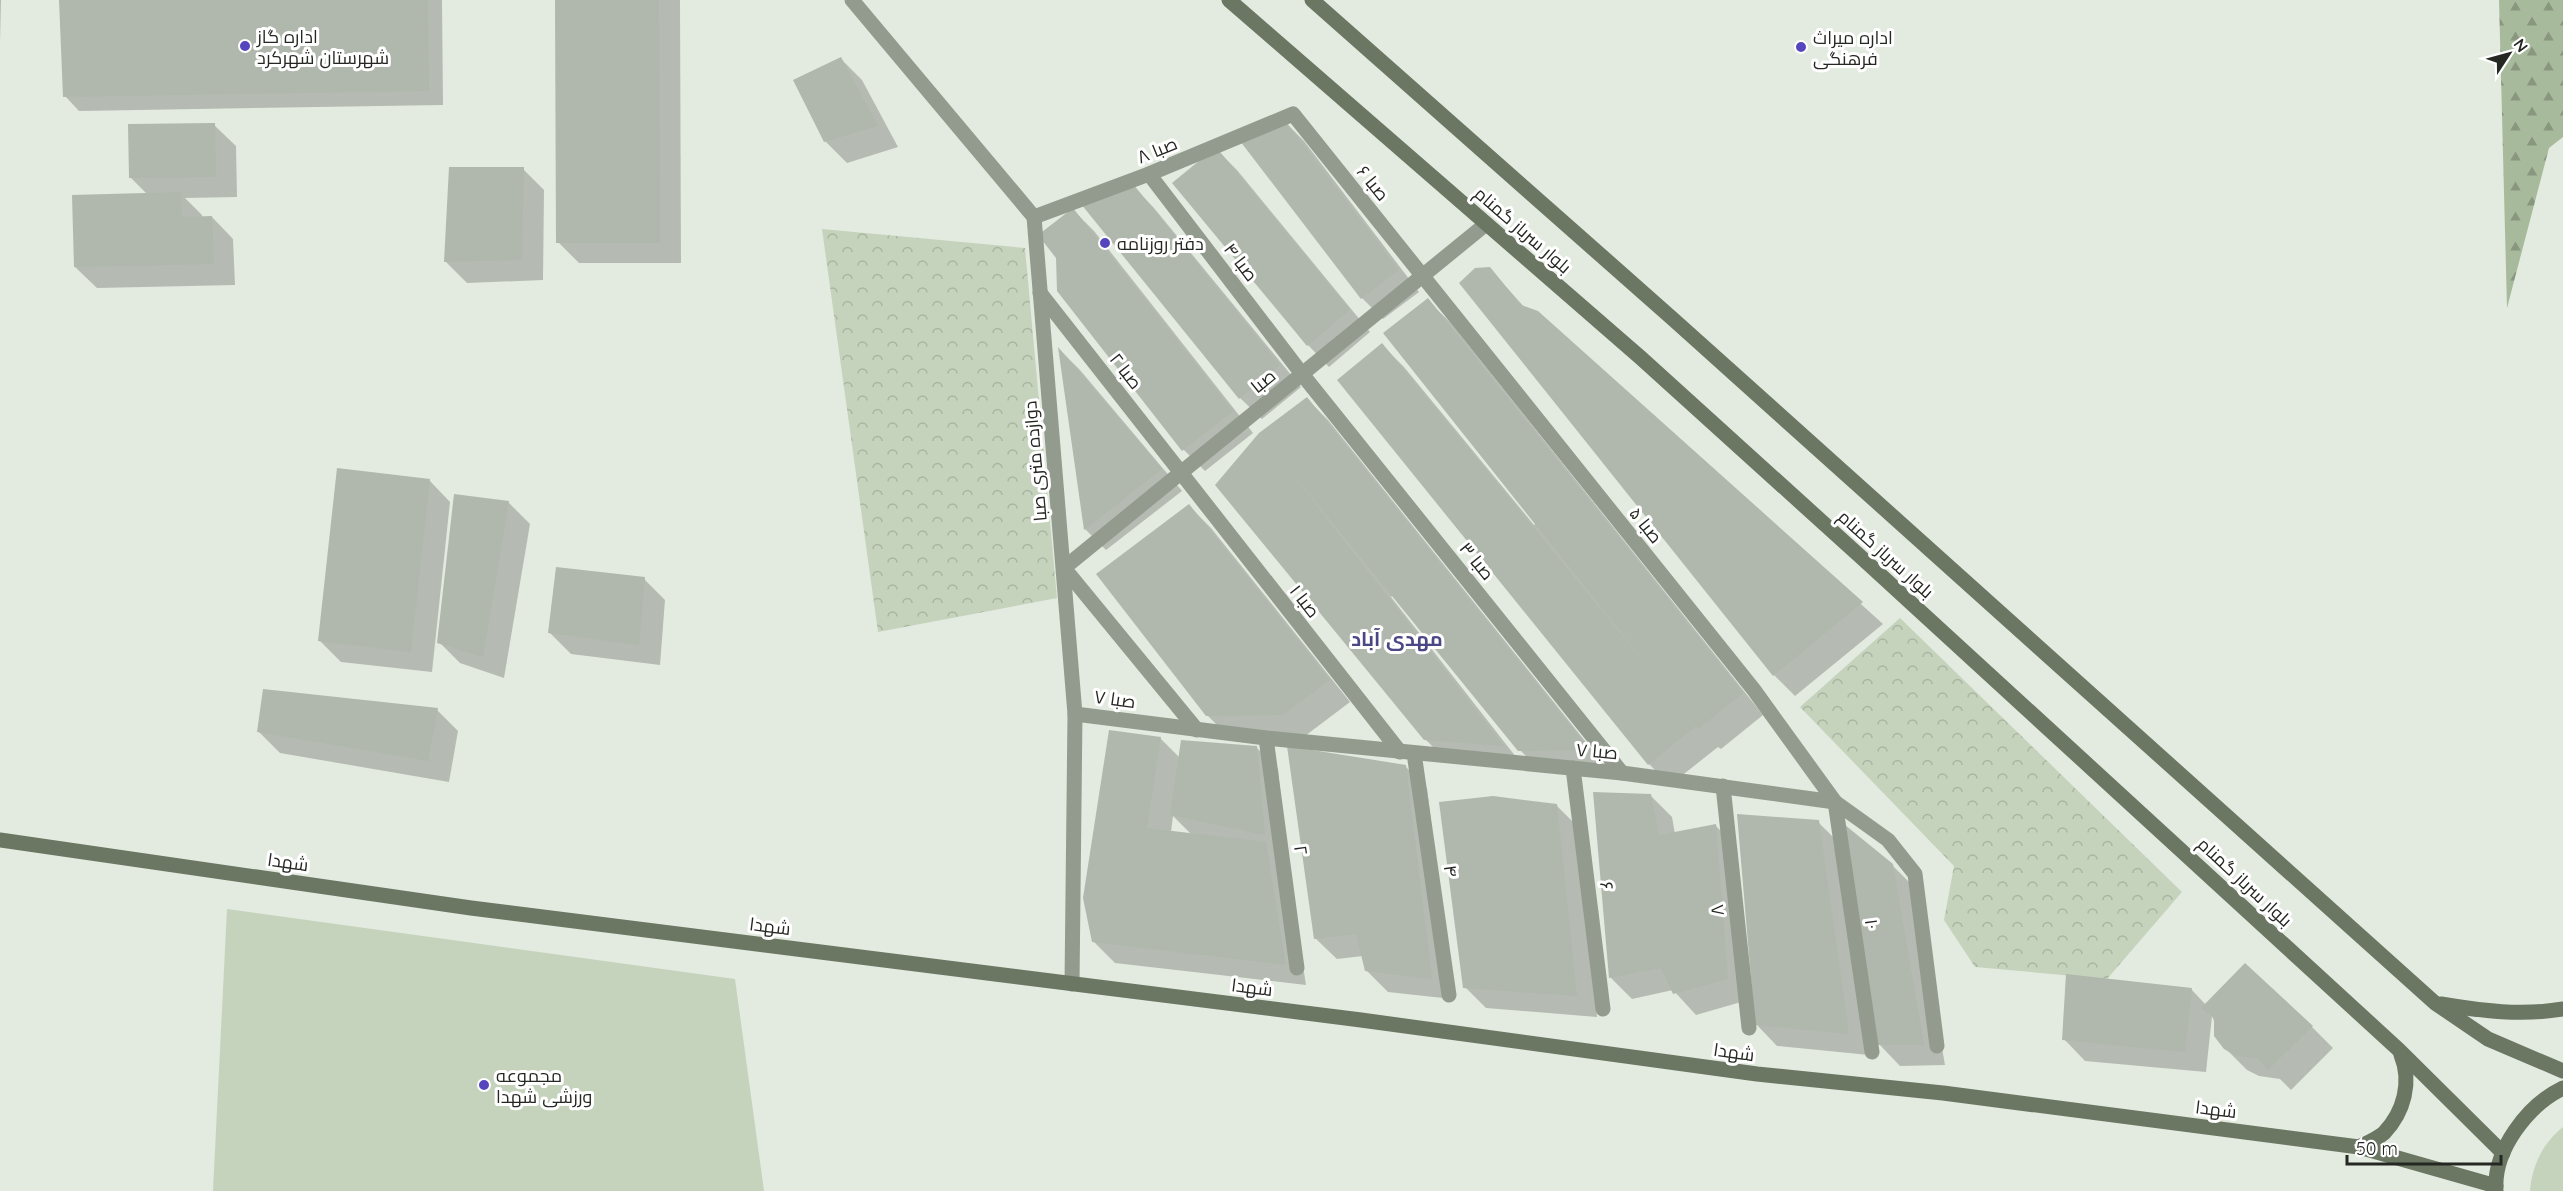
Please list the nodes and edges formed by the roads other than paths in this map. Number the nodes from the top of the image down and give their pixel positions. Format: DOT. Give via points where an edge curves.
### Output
graph roads {
  1 [pos="852,0"];
  2 [pos="1229,0"];
  3 [pos="1312,0"];
  4 [pos="1293,114"];
  5 [pos="1149,174"];
  6 [pos="1034,217"];
  7 [pos="1486,225"];
  8 [pos="1423,276"];
  9 [pos="1040,293"];
  10 [pos="1302,374"];
  11 [pos="1180,474"];
  12 [pos="1064,568"];
  13 [pos="1075,714"];
  14 [pos="1197,730"];
  15 [pos="1266,738"];
  16 [pos="1407,752"];
  17 [pos="1573,768"];
  18 [pos="1622,772"];
  19 [pos="1723,786"];
  20 [pos="1834,802"];
  21 [pos="0,840"];
  22 [pos="1297,968"];
  23 [pos="1072,984"];
  24 [pos="1449,995"];
  25 [pos="2435,1003"];
  26 [pos="1603,1009"];
  27 [pos="2563,1009"];
  28 [pos="1749,1028"];
  29 [pos="1937,1046"];
  30 [pos="2398,1050"];
  31 [pos="1872,1052"];
  32 [pos="2563,1071"];
  33 [pos="2563,1088"];
  34 [pos="2359,1147"];
  35 [pos="2503,1153"];
  36 [pos="2496,1188"];
  1 -- 6 [label="street"];
  2 -- 7 [label="main road, بلوار سرباز گمنام"];
  3 -- 25 [label="main road, بلوار سرباز گمنام"];
  4 -- 5 [label="street, صبا ۸"];
  4 -- 8 [label="street, صبا ۶"];
  5 -- 6 [label="street, صبا ۸"];
  5 -- 10 [label="street, صبا ۴"];
  6 -- 9 [label="street, دوازده متری صبا"];
  7 -- 8 [label="street, صبا"];
  7 -- 30 [label="main road, بلوار سرباز گمنام" via="1845,542"];
  8 -- 10 [label="street, صبا"];
  8 -- 20 [label="street, صبا ۵" via="1754,690"];
  9 -- 11 [label="street, صبا ۲"];
  9 -- 12 [label="street, دوازده متری صبا"];
  10 -- 11 [label="street, صبا"];
  10 -- 18 [label="street, صبا ۳"];
  11 -- 12 [label="street, صبا"];
  11 -- 16 [label="street, صبا ۱"];
  12 -- 13 [label="street, دوازده متری صبا"];
  12 -- 14 [label="street"];
  13 -- 14 [label="street, صبا ۷"];
  13 -- 23 [label="street, دوازده متری صبا"];
  14 -- 15 [label="street, صبا ۷"];
  15 -- 16 [label="street, صبا ۷"];
  15 -- 22 [label="street, ۲"];
  16 -- 17 [label="street, صبا ۷"];
  16 -- 24 [label="street, ۴"];
  17 -- 18 [label="street, صبا ۷"];
  17 -- 26 [label="street, ۶"];
  18 -- 19 [label="street, صبا ۷"];
  19 -- 20 [label="street, صبا ۷"];
  19 -- 28 [label="street, ۸"];
  20 -- 29 [label="street, صبا ۷" via="1888,840 1915,874"];
  20 -- 31 [label="street, ۱۰"];
  21 -- 23 [label="main road, شهدا" via="479,909"];
  23 -- 34 [label="main road, شهدا" via="1757,1074 1943,1093"];
  25 -- 27 [label="main road" via="2487,1011 2540,1013"];
  25 -- 32 [label="main road, بلوار سرباز گمنام" via="2488,1039"];
  30 -- 34 [label="main road" via="2407,1070 2405,1094 2397,1116 2382,1135"];
  30 -- 35 [label="main road, بلوار سرباز گمنام"];
  33 -- 35 [label="main road" via="2521,1121"];
  34 -- 36 [label="main road, شهدا"];
  35 -- 36 [label="main road"];
}
